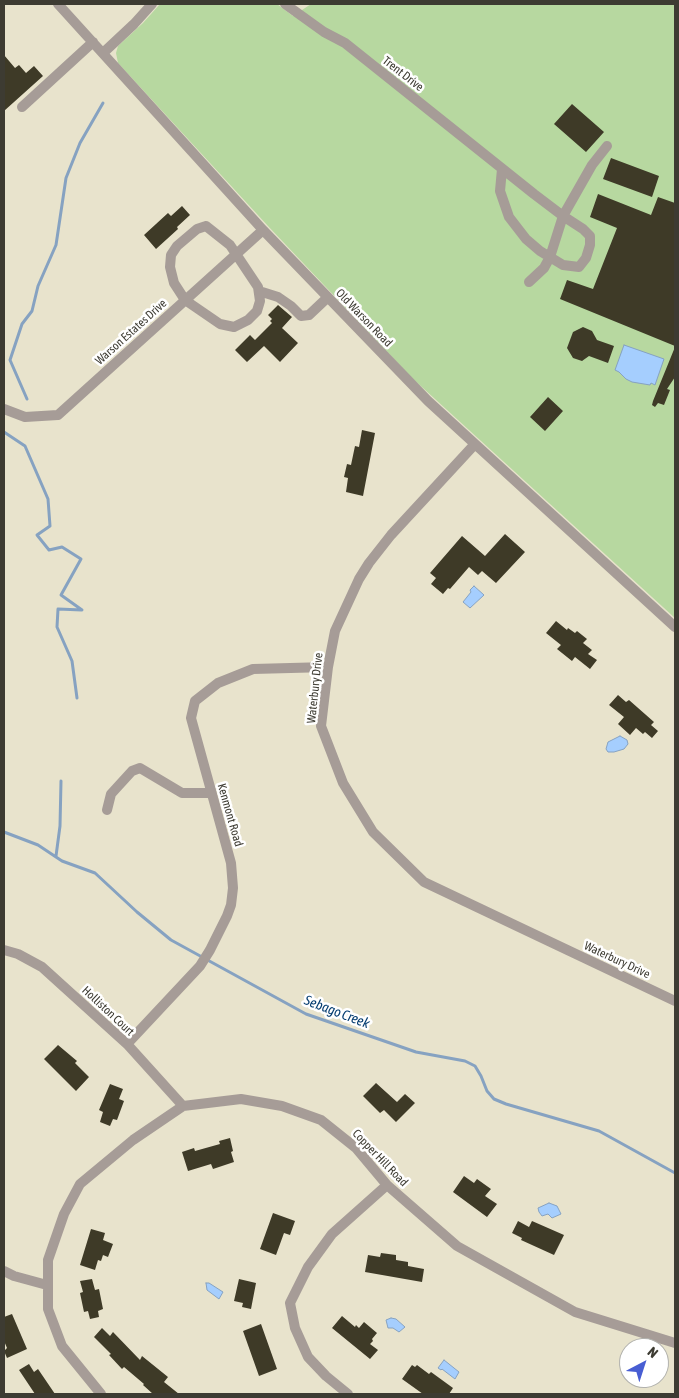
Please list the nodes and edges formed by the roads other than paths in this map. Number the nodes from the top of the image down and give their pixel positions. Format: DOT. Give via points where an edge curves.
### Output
graph roads {
  1 [pos="58,4"];
  2 [pos="152,4"];
  3 [pos="285,4"];
  4 [pos="93,42"];
  5 [pos="104,53"];
  6 [pos="22,107"];
  7 [pos="607,146"];
  8 [pos="502,169"];
  9 [pos="563,216"];
  10 [pos="263,230"];
  11 [pos="236,253"];
  12 [pos="550,257"];
  13 [pos="529,282"];
  14 [pos="259,291"];
  15 [pos="327,298"];
  16 [pos="185,300"];
  17 [pos="4,409"];
  18 [pos="475,444"];
  19 [pos="675,627"];
  20 [pos="328,667"];
  21 [pos="211,793"];
  22 [pos="107,810"];
  23 [pos="4,950"];
  24 [pos="675,1001"];
  25 [pos="127,1044"];
  26 [pos="183,1106"];
  27 [pos="387,1184"];
  28 [pos="4,1271"];
  29 [pos="47,1285"];
  30 [pos="675,1343"];
  31 [pos="101,1394"];
  32 [pos="348,1394"];
  1 -- 4 [label="street, Old Warson Road"];
  2 -- 5 [label="street"];
  3 -- 8 [label="street, Trent Drive" via="345,44"];
  4 -- 5 [label="street, Old Warson Road"];
  4 -- 6 [label="street"];
  5 -- 10 [label="street, Old Warson Road"];
  7 -- 9 [label="street" via="592,165"];
  8 -- 9 [label="street, Trent Drive"];
  8 -- 12 [label="street" via="500,191 509,217 526,239"];
  9 -- 12 [label="street"];
  9 -- 12 [label="street, Trent Drive" via="590,236 586,258 579,267 563,265"];
  10 -- 11 [label="street, Warson Estates Drive"];
  10 -- 15 [label="street, Old Warson Road"];
  11 -- 14 [label="street"];
  11 -- 16 [label="street, Warson Estates Drive"];
  11 -- 16 [label="street" via="206,226 176,246 170,268 174,283"];
  12 -- 13 [label="street"];
  14 -- 15 [label="street" via="278,297 301,316 309,315"];
  14 -- 16 [label="street" via="257,310 248,320 234,327 220,324"];
  15 -- 18 [label="street, Old Warson Road"];
  16 -- 17 [label="street, Warson Estates Drive" via="58,415 25,417"];
  18 -- 19 [label="street, Old Warson Road"];
  18 -- 20 [label="street, Waterbury Drive" via="369,563 335,631"];
  20 -- 21 [label="street, Kenmont Road" via="253,669 218,683 195,701 191,718"];
  20 -- 24 [label="street, Waterbury Drive" via="321,726 343,783 373,832 424,882"];
  21 -- 22 [label="street" via="182,793 140,768 111,794"];
  21 -- 25 [label="street, Kenmont Road" via="231,863 234,888 227,916 200,966"];
  23 -- 25 [label="street, Holliston Court" via="42,967"];
  25 -- 26 [label="street, Holliston Court"];
  26 -- 27 [label="street, Copper Hill Road" via="241,1099 282,1106 321,1120 356,1148"];
  26 -- 29 [label="street, Copper Hill Road" via="133,1140 80,1184 52,1244"];
  27 -- 30 [label="street, Copper Hill Road" via="456,1246 575,1312"];
  27 -- 32 [label="street" via="332,1234 308,1267 290,1304 295,1328 308,1357"];
  28 -- 29 [label="street"];
  29 -- 31 [label="street, Copper Hill Road" via="48,1309 62,1346"];
}
